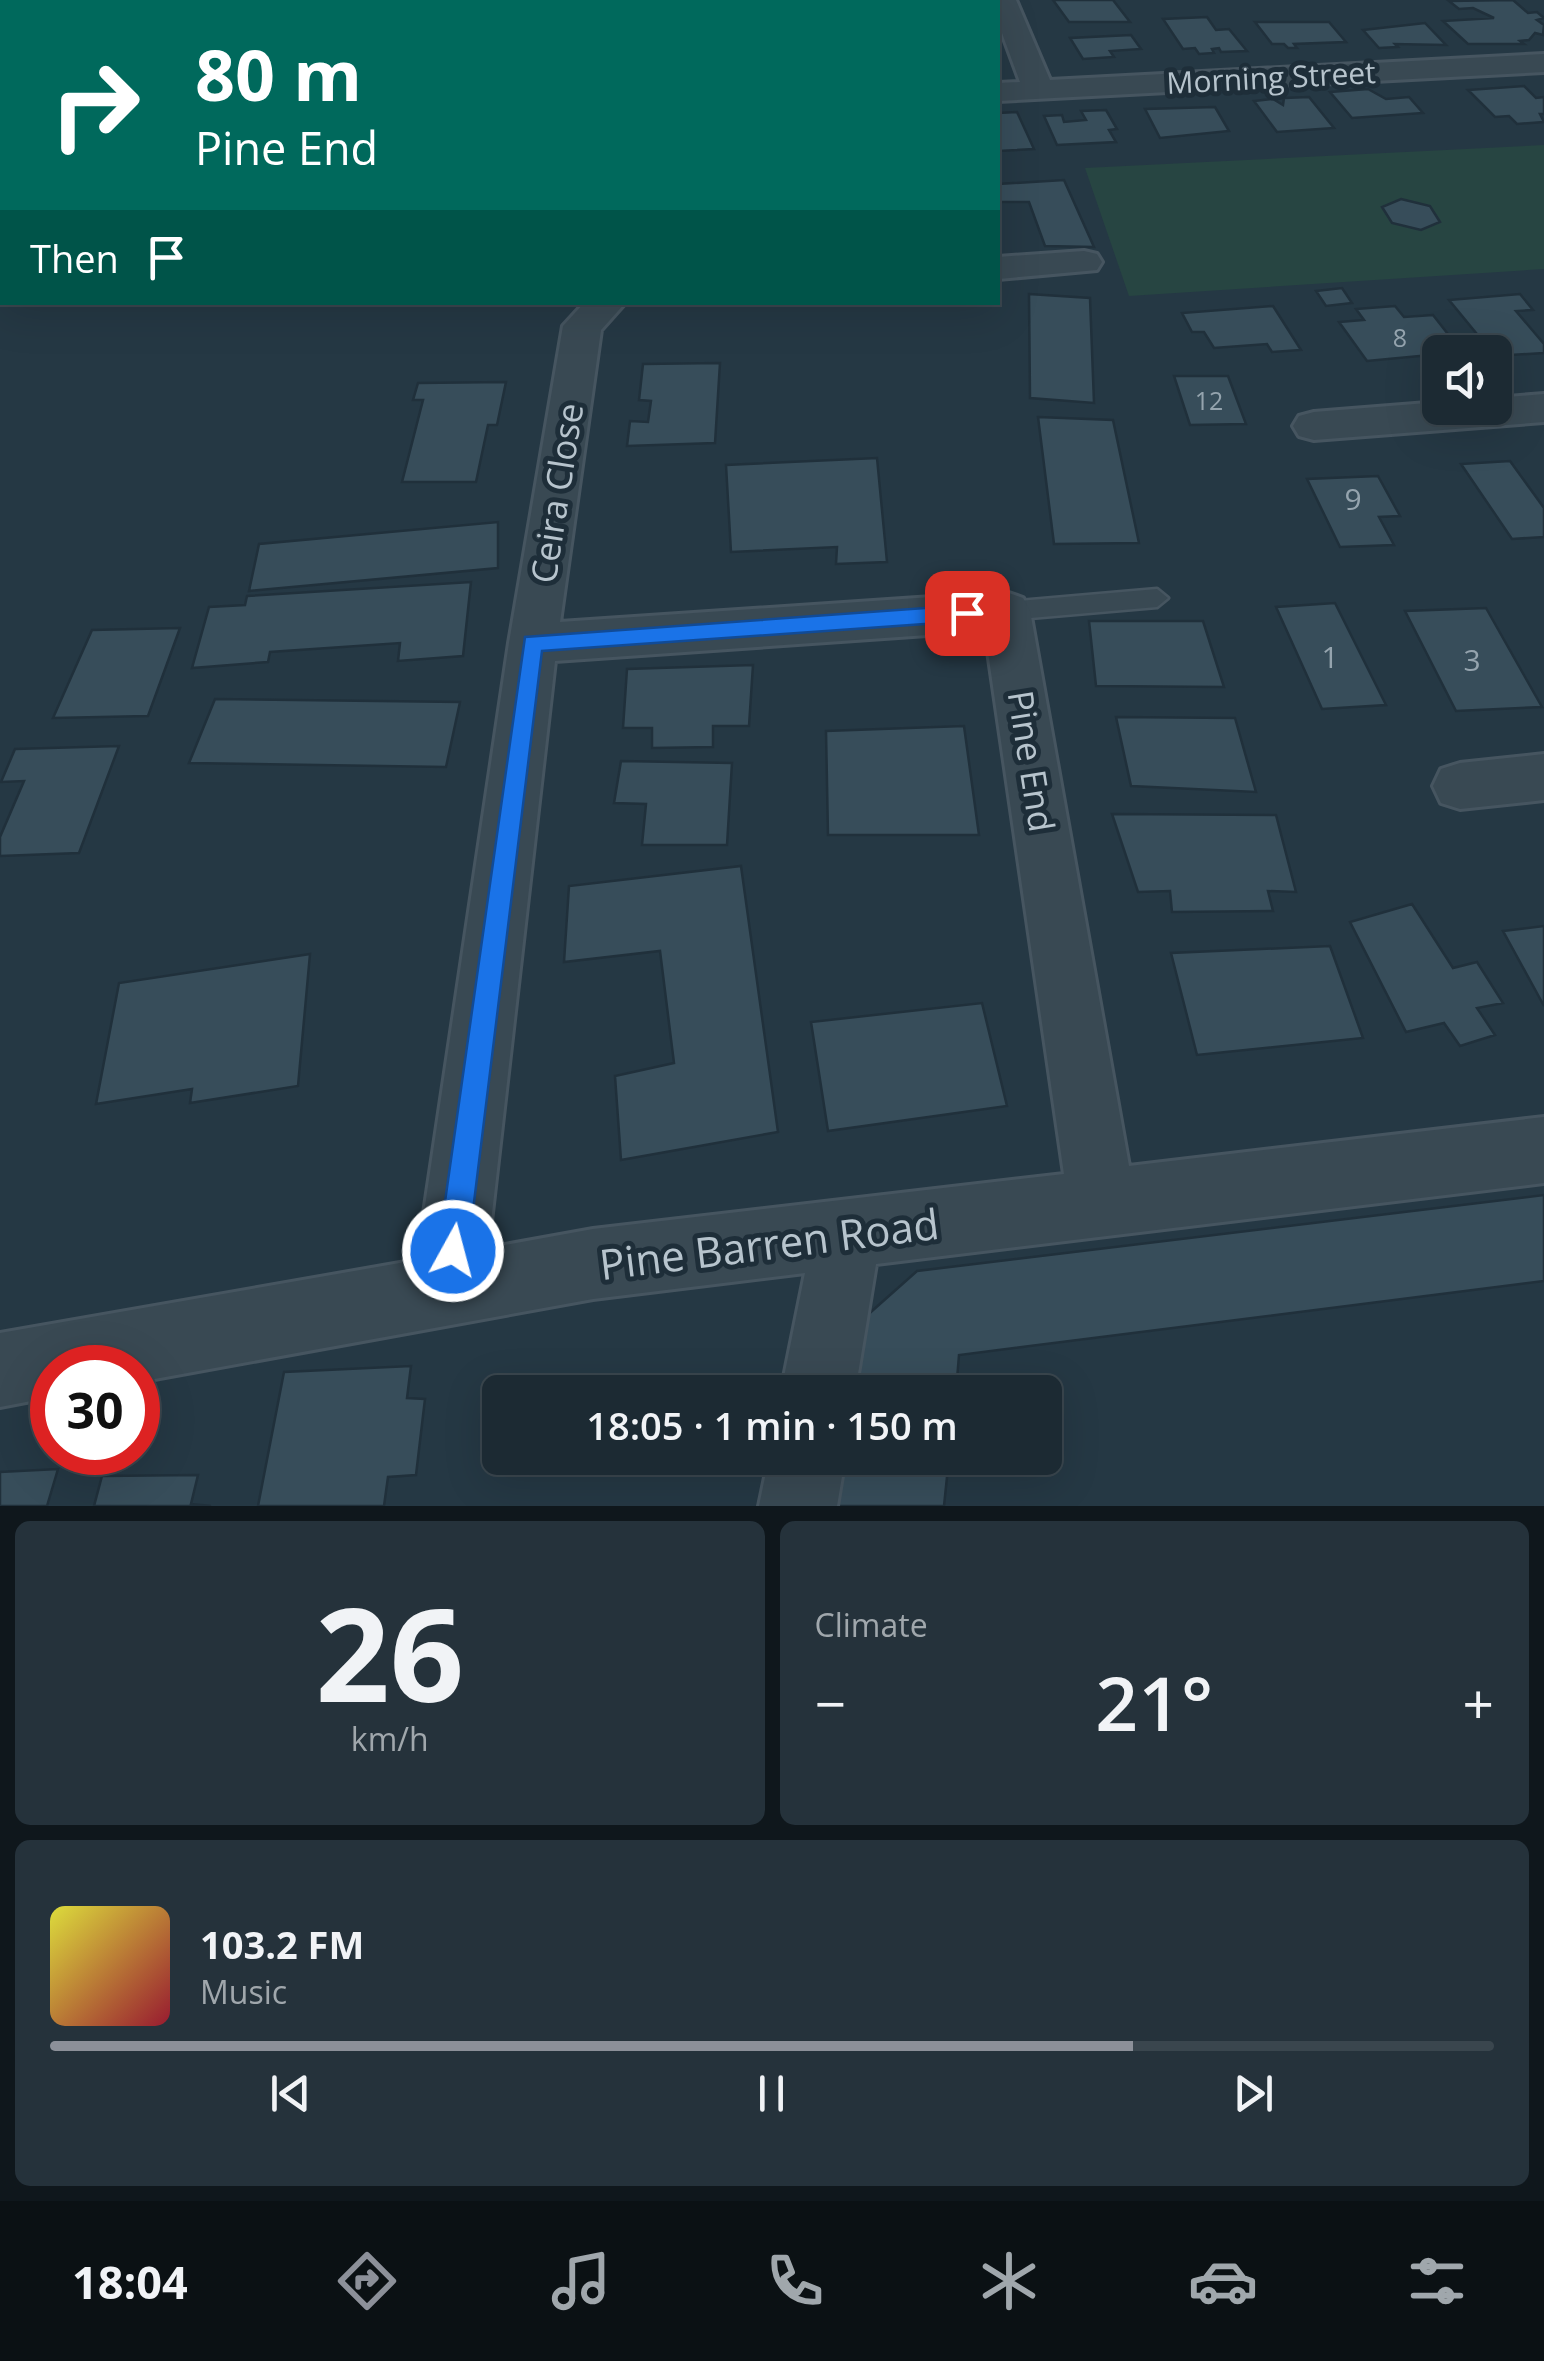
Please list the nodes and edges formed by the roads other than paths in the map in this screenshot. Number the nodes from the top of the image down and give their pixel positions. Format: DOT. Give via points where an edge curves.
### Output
graph roads {
  1 [pos="1004,2"];
  2 [pos="1544,62"];
  3 [pos="1038,90"];
  4 [pos="1000,92"];
  5 [pos="1084,262"];
  6 [pos="1000,268"];
  7 [pos="605,305"];
  8 [pos="1544,408"];
  9 [pos="1314,426"];
  10 [pos="1157,598"];
  11 [pos="1006,611"];
  12 [pos="532,643"];
  13 [pos="1544,777"];
  14 [pos="1460,786"];
  15 [pos="1544,1150"];
  16 [pos="1102,1204"];
  17 [pos="847,1232"];
  18 [pos="448,1289"];
  19 [pos="0,1370"];
  20 [pos="821,1375"];
  21 [pos="803,1475"];
  22 [pos="798,1506"];
  1 -- 3 [label="street"];
  2 -- 3 [label="street, Morning Street"];
  3 -- 4 [label="street, Morning Street"];
  5 -- 6 [label="street"];
  7 -- 12 [label="street, Ceira Close" via="582,326"];
  8 -- 9 [label="street"];
  10 -- 11 [label="lane"];
  11 -- 12 [label="street"];
  11 -- 16 [label="street, Pine End"];
  12 -- 18 [label="street, Ceira Close"];
  13 -- 14 [label="street"];
  15 -- 16 [label="street, Pine Barren Road"];
  16 -- 17 [label="street, Pine Barren Road"];
  17 -- 18 [label="street, Pine Barren Road"];
  17 -- 20 [label="street"];
  18 -- 19 [label="street, Pine Barren Road"];
  21 -- 22 [label="street"];
}
